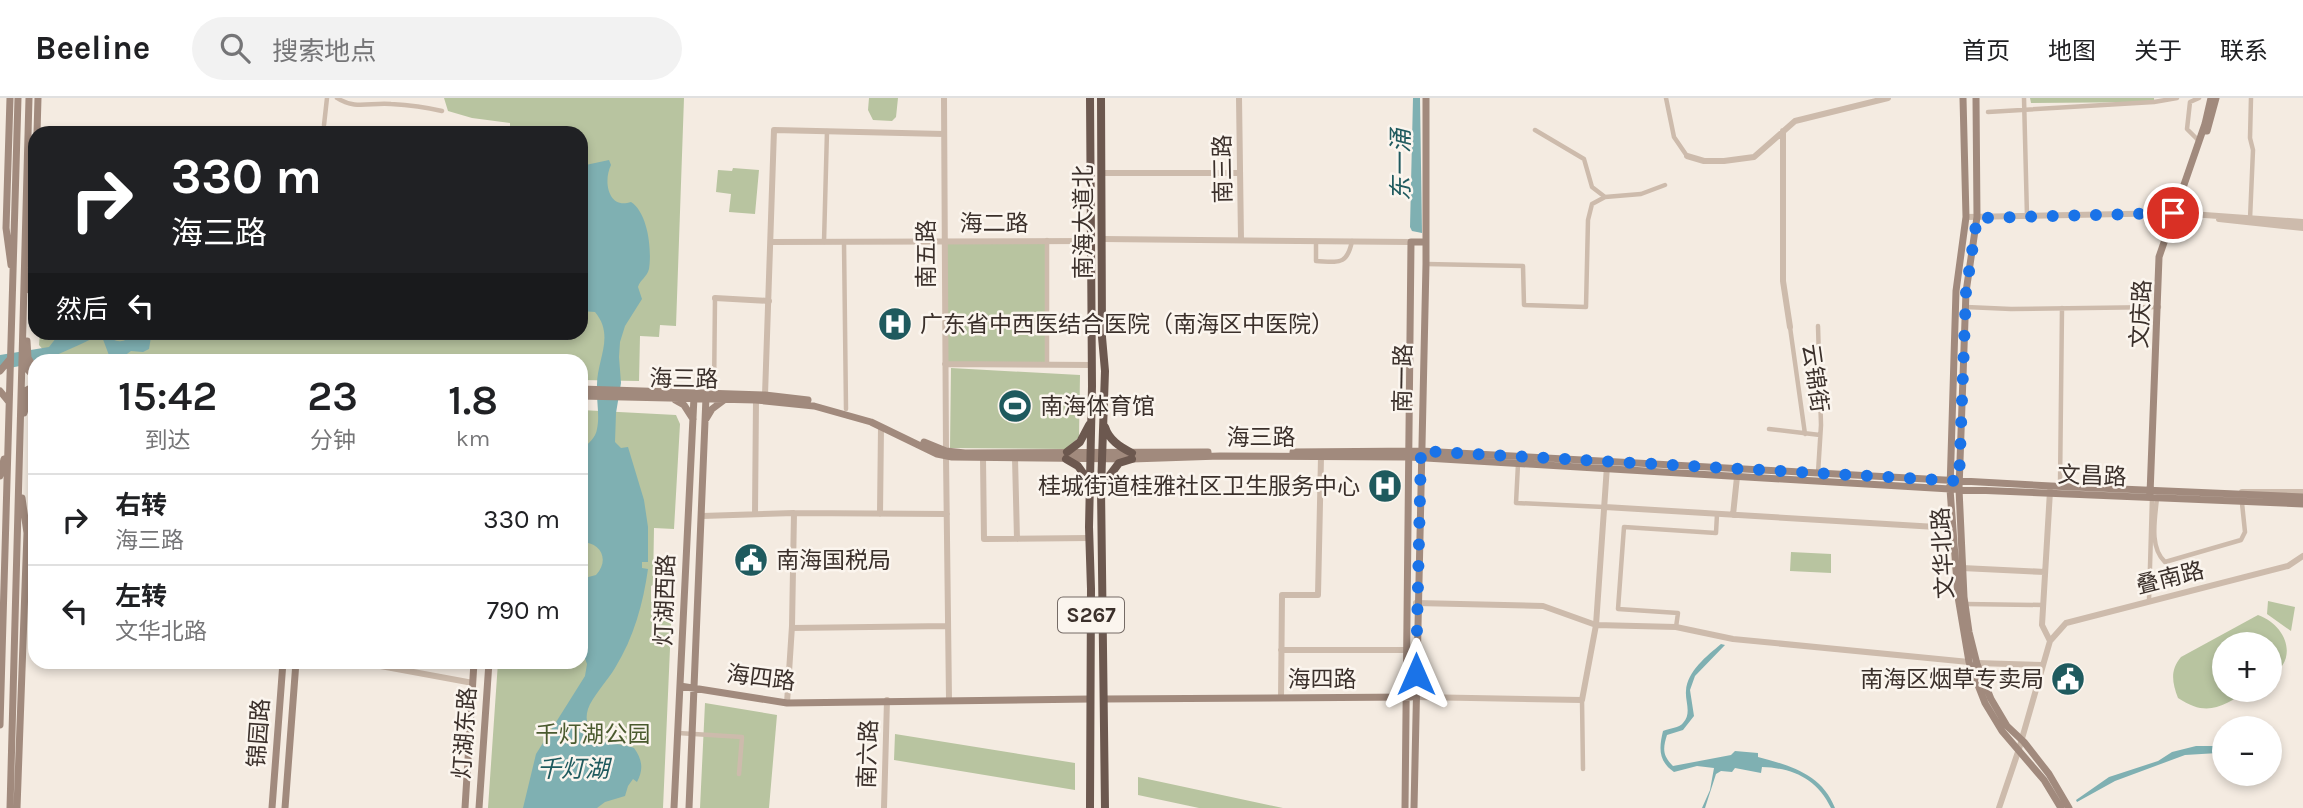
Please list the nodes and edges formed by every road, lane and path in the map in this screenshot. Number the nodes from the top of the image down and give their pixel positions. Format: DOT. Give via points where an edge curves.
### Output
graph roads {
  1 [pos="10,98"];
  2 [pos="18,98"];
  3 [pos="29,98"];
  4 [pos="38,98"];
  5 [pos="327,98"];
  6 [pos="337,98"];
  7 [pos="944,98"];
  8 [pos="1090,98"];
  9 [pos="1101,98"];
  10 [pos="1239,98"];
  11 [pos="1426,98"];
  12 [pos="1666,98"];
  13 [pos="1888,98"];
  14 [pos="1964,98"];
  15 [pos="1976,98"];
  16 [pos="2024,98"];
  17 [pos="2178,98"];
  18 [pos="2199,98"];
  19 [pos="2213,98"];
  20 [pos="2251,98"];
  21 [pos="2024,110"];
  22 [pos="442,111"];
  23 [pos="1988,112"];
  24 [pos="324,125"];
  25 [pos="28,126"];
  26 [pos="37,126"];
  27 [pos="1535,130"];
  28 [pos="827,131"];
  29 [pos="1783,131"];
  30 [pos="28,132"];
  31 [pos="944,134"];
  32 [pos="2199,141"];
  33 [pos="1687,156"];
  34 [pos="1102,173"];
  35 [pos="1240,173"];
  36 [pos="1665,185"];
  37 [pos="3,191"];
  38 [pos="1605,197"];
  39 [pos="2175,214"];
  40 [pos="2027,216"];
  41 [pos="1966,217"];
  42 [pos="1977,218"];
  43 [pos="2250,219"];
  44 [pos="2303,222"];
  45 [pos="2303,228"];
  46 [pos="1103,239"];
  47 [pos="1241,239"];
  48 [pos="1047,240"];
  49 [pos="943,241"];
  50 [pos="1091,241"];
  51 [pos="1315,241"];
  52 [pos="1352,241"];
  53 [pos="772,242"];
  54 [pos="824,242"];
  55 [pos="844,242"];
  56 [pos="1411,242"];
  57 [pos="1425,242"];
  58 [pos="1426,264"];
  59 [pos="13,276"];
  60 [pos="28,282"];
  61 [pos="715,298"];
  62 [pos="23,301"];
  63 [pos="769,301"];
  64 [pos="1966,307"];
  65 [pos="2158,307"];
  66 [pos="2062,308"];
  67 [pos="24,324"];
  68 [pos="1818,326"];
  69 [pos="1790,327"];
  70 [pos="23,350"];
  71 [pos="11,358"];
  72 [pos="28,358"];
  73 [pos="946,364"];
  74 [pos="1047,364"];
  75 [pos="1091,365"];
  76 [pos="28,370"];
  77 [pos="0,371"];
  78 [pos="28,390"];
  79 [pos="0,391"];
  80 [pos="588,392"];
  81 [pos="591,393"];
  82 [pos="588,394"];
  83 [pos="631,394"];
  84 [pos="709,395"];
  85 [pos="765,395"];
  86 [pos="694,396"];
  87 [pos="671,398"];
  88 [pos="725,400"];
  89 [pos="756,400"];
  90 [pos="28,401"];
  91 [pos="9,402"];
  92 [pos="20,405"];
  93 [pos="846,409"];
  94 [pos="693,419"];
  95 [pos="706,419"];
  96 [pos="1091,422"];
  97 [pos="1104,423"];
  98 [pos="881,427"];
  99 [pos="1769,429"];
  100 [pos="1805,434"];
  101 [pos="1821,435"];
  102 [pos="19,442"];
  103 [pos="8,445"];
  104 [pos="946,454"];
  105 [pos="1064,454"];
  106 [pos="1409,454"];
  107 [pos="1420,454"];
  108 [pos="1090,455"];
  109 [pos="1102,455"];
  110 [pos="1132,456"];
  111 [pos="1321,457"];
  112 [pos="983,458"];
  113 [pos="1015,458"];
  114 [pos="1608,461"];
  115 [pos="19,462"];
  116 [pos="1518,464"];
  117 [pos="1607,470"];
  118 [pos="1818,473"];
  119 [pos="1865,475"];
  120 [pos="0,476"];
  121 [pos="1737,477"];
  122 [pos="1950,480"];
  123 [pos="1959,481"];
  124 [pos="1865,485"];
  125 [pos="2060,486"];
  126 [pos="1089,489"];
  127 [pos="1101,489"];
  128 [pos="1950,489"];
  129 [pos="1959,489"];
  130 [pos="2050,490"];
  131 [pos="2303,495"];
  132 [pos="2153,496"];
  133 [pos="2233,499"];
  134 [pos="2242,503"];
  135 [pos="2303,505"];
  136 [pos="1605,508"];
  137 [pos="794,513"];
  138 [pos="880,513"];
  139 [pos="755,514"];
  140 [pos="947,514"];
  141 [pos="1717,514"];
  142 [pos="1733,515"];
  143 [pos="702,516"];
  144 [pos="1953,528"];
  145 [pos="1017,538"];
  146 [pos="1089,538"];
  147 [pos="2303,556"];
  148 [pos="1962,568"];
  149 [pos="2045,572"];
  150 [pos="2149,601"];
  151 [pos="1416,603"];
  152 [pos="1965,604"];
  153 [pos="2043,605"];
  154 [pos="1596,625"];
  155 [pos="948,626"];
  156 [pos="1676,627"];
  157 [pos="792,628"];
  158 [pos="2050,641"];
  159 [pos="1281,650"];
  160 [pos="1407,650"];
  161 [pos="1973,662"];
  162 [pos="2043,665"];
  163 [pos="282,669"];
  164 [pos="295,669"];
  165 [pos="397,669"];
  166 [pos="473,669"];
  167 [pos="489,669"];
  168 [pos="472,683"];
  169 [pos="680,686"];
  170 [pos="695,687"];
  171 [pos="1407,697"];
  172 [pos="1416,697"];
  173 [pos="1281,698"];
  174 [pos="949,699"];
  175 [pos="1090,699"];
  176 [pos="1104,699"];
  177 [pos="1582,700"];
  178 [pos="887,701"];
  179 [pos="787,703"];
  180 [pos="0,725"];
  181 [pos="678,733"];
  182 [pos="692,734"];
  183 [pos="2022,740"];
  184 [pos="2020,750"];
  185 [pos="1583,769"];
  186 [pos="739,774"];
  187 [pos="1999,807"];
  188 [pos="10,808"];
  189 [pos="17,808"];
  190 [pos="272,808"];
  191 [pos="285,808"];
  192 [pos="465,808"];
  193 [pos="479,808"];
  194 [pos="674,808"];
  195 [pos="688,808"];
  196 [pos="884,808"];
  197 [pos="1090,808"];
  198 [pos="1105,808"];
  199 [pos="1405,808"];
  200 [pos="1413,808"];
  201 [pos="2061,808"];
  202 [pos="2069,808"];
  1 -- 37 [label="main road"];
  2 -- 59 [label="main road"];
  3 -- 25 [label="main road"];
  4 -- 26 [label="main road"];
  5 -- 24 [label="street"];
  6 -- 22 [label="street" via="349,106 388,103"];
  7 -- 31 [label="street, 南五路"];
  8 -- 50 [label="highway, 南海大道北 / S267"];
  9 -- 34 [label="highway, 南海大道北 / S267"];
  10 -- 35 [label="street, 南三路"];
  11 -- 57 [label="main road, 南一路"];
  12 -- 33 [label="street" via="1674,137"];
  13 -- 29 [label="street" via="1795,121"];
  14 -- 41 [label="main road, 文华北路"];
  15 -- 42 [label="main road, 文华北路"];
  16 -- 21 [label="street"];
  17 -- 21 [label="street"];
  18 -- 32 [label="street" via="2190,102 2187,130"];
  19 -- 32 [label="main road, 文庆路"];
  19 -- 39 [label="main road, 文庆路" via="2212,117"];
  20 -- 43 [label="street"];
  21 -- 23 [label="street"];
  21 -- 40 [label="street"];
  27 -- 38 [label="street" via="1584,159 1592,187"];
  28 -- 31 [label="street"];
  28 -- 53 [label="street" via="775,130"];
  28 -- 54 [label="street"];
  29 -- 33 [label="street" via="1754,157 1703,161"];
  29 -- 69 [label="street" via="1783,281"];
  30 -- 62 [label="main road"];
  31 -- 49 [label="street, 南五路"];
  32 -- 39 [label="main road, 文庆路"];
  34 -- 35 [label="street"];
  34 -- 46 [label="highway, 南海大道北 / S267"];
  35 -- 47 [label="street, 南三路"];
  36 -- 38 [label="street" via="1641,194"];
  37 -- 59 [label="main road"];
  38 -- 58 [label="street" via="1592,204 1588,220 1586,307 1524,305 1523,266"];
  39 -- 40 [label="street"];
  39 -- 43 [label="street"];
  39 -- 65 [label="main road, 文庆路"];
  40 -- 42 [label="street"];
  41 -- 42 [label="street"];
  41 -- 122 [label="main road, 文华北路" via="1956,291"];
  42 -- 64 [label="main road, 文华北路"];
  43 -- 44 [label="street"];
  43 -- 45 [label="street"];
  46 -- 47 [label="street"];
  46 -- 97 [label="highway, 南海大道北 / S267"];
  47 -- 51 [label="street"];
  48 -- 49 [label="street, 海二路"];
  48 -- 50 [label="street, 海二路"];
  48 -- 74 [label="street"];
  49 -- 55 [label="street, 海二路"];
  49 -- 73 [label="street, 南五路"];
  50 -- 75 [label="highway, 南海大道北 / S267"];
  51 -- 52 [label="street"];
  51 -- 52 [label="street" via="1316,261 1341,262"];
  52 -- 56 [label="street"];
  53 -- 54 [label="street, 海二路"];
  53 -- 63 [label="street"];
  54 -- 55 [label="street, 海二路"];
  55 -- 93 [label="street"];
  56 -- 57 [label="main road"];
  56 -- 106 [label="main road, 南一路"];
  57 -- 58 [label="main road, 南一路"];
  58 -- 107 [label="main road, 南一路"];
  59 -- 71 [label="main road"];
  60 -- 62 [label="main road"];
  61 -- 63 [label="street"];
  61 -- 84 [label="street"];
  62 -- 67 [label="main road"];
  63 -- 85 [label="street"];
  64 -- 66 [label="street"];
  64 -- 123 [label="main road, 文华北路"];
  65 -- 66 [label="street"];
  65 -- 132 [label="main road, 文庆路"];
  65 -- 132 [label="main road, 文庆路"];
  66 -- 125 [label="street"];
  67 -- 70 [label="main road"];
  67 -- 72 [label="main road"];
  68 -- 101 [label="street"];
  69 -- 100 [label="street, 云锦街"];
  70 -- 76 [label="main road"];
  70 -- 92 [label="main road"];
  71 -- 77 [label="main road"];
  71 -- 91 [label="main road"];
  73 -- 74 [label="street"];
  73 -- 104 [label="street, 南五路"];
  74 -- 75 [label="street"];
  75 -- 96 [label="highway, 南海大道北 / S267"];
  78 -- 92 [label="main road"];
  79 -- 91 [label="main road"];
  80 -- 81 [label="main road, 海三路"];
  81 -- 82 [label="main road, 海三路"];
  81 -- 83 [label="main road, 海三路"];
  83 -- 86 [label="main road, 海三路"];
  83 -- 87 [label="main road, 海三路"];
  84 -- 85 [label="main road, 海三路"];
  84 -- 86 [label="main road, 海三路"];
  84 -- 88 [label="main road, 海三路"];
  84 -- 95 [label="main road, 灯湖西路"];
  85 -- 93 [label="main road, 海三路"];
  86 -- 87 [label="main road, 海三路"];
  86 -- 94 [label="main road, 灯湖西路"];
  87 -- 94 [label="main road" via="684,405"];
  88 -- 89 [label="main road, 海三路"];
  88 -- 95 [label="main road"];
  89 -- 98 [label="main road, 海三路" via="823,407"];
  89 -- 139 [label="street"];
  90 -- 102 [label="main road"];
  91 -- 103 [label="main road"];
  92 -- 102 [label="main road"];
  93 -- 104 [label="main road, 海三路"];
  94 -- 169 [label="main road, 灯湖西路"];
  95 -- 143 [label="main road, 灯湖西路"];
  96 -- 105 [label="highway" via="1080,442"];
  96 -- 108 [label="highway, 南海大道北 / S267"];
  97 -- 109 [label="highway, 南海大道北 / S267"];
  97 -- 110 [label="highway" via="1107,434"];
  98 -- 104 [label="main road, 海三路"];
  98 -- 138 [label="street"];
  99 -- 100 [label="street"];
  100 -- 101 [label="street"];
  101 -- 118 [label="street"];
  102 -- 115 [label="main road"];
  103 -- 120 [label="main road"];
  103 -- 180 [label="main road"];
  104 -- 105 [label="main road, 海三路"];
  104 -- 112 [label="main road, 海三路"];
  104 -- 140 [label="street, 南五路"];
  105 -- 108 [label="main road, 海三路"];
  105 -- 113 [label="main road, 海三路"];
  105 -- 126 [label="highway" via="1084,471"];
  106 -- 107 [label="main road, 海三路"];
  106 -- 110 [label="main road, 海三路"];
  106 -- 111 [label="main road, 海三路"];
  106 -- 160 [label="main road, 南一路"];
  107 -- 114 [label="main road, 海三路"];
  107 -- 116 [label="main road, 海三路"];
  107 -- 151 [label="main road, 南一路"];
  108 -- 109 [label="main road, 海三路"];
  108 -- 126 [label="highway, 南海大道北 / S267"];
  109 -- 110 [label="main road, 海三路"];
  109 -- 127 [label="highway, 南海大道北 / S267"];
  110 -- 111 [label="main road, 海三路"];
  110 -- 127 [label="highway" via="1112,469"];
  111 -- 159 [label="street" via="1318,595 1282,595"];
  112 -- 113 [label="main road, 海三路"];
  112 -- 145 [label="street" via="984,539"];
  113 -- 145 [label="street"];
  114 -- 117 [label="street"];
  114 -- 118 [label="main road, 海三路"];
  115 -- 188 [label="main road"];
  115 -- 189 [label="main road" via="27,533"];
  116 -- 117 [label="main road, 海三路"];
  116 -- 136 [label="street" via="1516,503"];
  117 -- 121 [label="main road, 海三路"];
  117 -- 136 [label="street"];
  118 -- 119 [label="main road, 海三路"];
  119 -- 122 [label="main road, 海三路"];
  119 -- 124 [label="main road"];
  121 -- 124 [label="main road, 海三路"];
  121 -- 142 [label="street"];
  122 -- 123 [label="main road, 海三路"];
  122 -- 128 [label="main road, 文华北路"];
  123 -- 129 [label="main road, 文华北路"];
  123 -- 130 [label="main road, 文昌路"];
  124 -- 128 [label="main road, 海三路"];
  125 -- 130 [label="main road, 文昌路"];
  125 -- 132 [label="main road, 文昌路"];
  126 -- 146 [label="highway, 南海大道北 / S267"];
  127 -- 176 [label="highway, 南海大道北 / S267"];
  128 -- 129 [label="main road, 文昌路"];
  128 -- 144 [label="main road, 文华北路"];
  129 -- 130 [label="main road, 文昌路"];
  129 -- 148 [label="main road, 文华北路"];
  130 -- 132 [label="main road, 文昌路"];
  130 -- 149 [label="street"];
  131 -- 133 [label="main road"];
  132 -- 133 [label="main road, 文昌路"];
  132 -- 134 [label="street" via="2154,540 2165,562 2241,540 2245,532"];
  132 -- 150 [label="street"];
  133 -- 134 [label="main road"];
  134 -- 135 [label="main road"];
  136 -- 141 [label="street"];
  136 -- 154 [label="street"];
  137 -- 138 [label="street"];
  137 -- 139 [label="street"];
  137 -- 157 [label="street"];
  138 -- 140 [label="street"];
  139 -- 143 [label="street"];
  140 -- 155 [label="street, 南五路"];
  141 -- 142 [label="street"];
  141 -- 156 [label="street" via="1716,533 1624,527 1618,609 1678,613"];
  142 -- 144 [label="street"];
  143 -- 170 [label="main road, 灯湖西路"];
  144 -- 161 [label="main road, 文华北路" via="1958,597"];
  145 -- 146 [label="street"];
  146 -- 175 [label="highway, 南海大道北 / S267"];
  147 -- 150 [label="street, 叠南路" via="2288,566"];
  148 -- 149 [label="street"];
  148 -- 152 [label="main road, 文华北路"];
  149 -- 153 [label="street"];
  150 -- 158 [label="street, 叠南路" via="2066,623"];
  151 -- 154 [label="street" via="1543,606"];
  151 -- 172 [label="main road, 南一路"];
  152 -- 153 [label="street"];
  152 -- 161 [label="main road, 文华北路"];
  153 -- 158 [label="street" via="2042,625"];
  154 -- 156 [label="street"];
  154 -- 177 [label="street"];
  155 -- 157 [label="street"];
  155 -- 174 [label="street, 南五路"];
  156 -- 161 [label="street" via="1733,639"];
  157 -- 179 [label="street"];
  158 -- 162 [label="street"];
  159 -- 160 [label="street"];
  159 -- 173 [label="street"];
  160 -- 171 [label="main road, 南一路"];
  161 -- 162 [label="street"];
  161 -- 183 [label="main road, 文华北路" via="1998,713"];
  161 -- 184 [label="main road, 文华北路" via="1976,682 1993,717"];
  162 -- 183 [label="street"];
  163 -- 190 [label="main road, 锦园路"];
  164 -- 191 [label="main road"];
  165 -- 168 [label="street"];
  166 -- 168 [label="main road, 灯湖东路"];
  167 -- 193 [label="main road, 灯湖东路"];
  168 -- 192 [label="main road, 灯湖东路"];
  169 -- 170 [label="main road, 海四路"];
  169 -- 181 [label="main road, 灯湖西路"];
  170 -- 179 [label="main road, 海四路"];
  170 -- 182 [label="main road, 灯湖西路"];
  171 -- 172 [label="main road, 海四路"];
  171 -- 173 [label="main road, 海四路"];
  171 -- 199 [label="main road, 南一路"];
  172 -- 177 [label="street, 海四路"];
  172 -- 200 [label="main road, 南一路"];
  173 -- 176 [label="main road, 海四路"];
  174 -- 175 [label="main road, 海四路"];
  174 -- 178 [label="main road, 海四路"];
  175 -- 197 [label="highway, 南海大道北 / S267"];
  176 -- 198 [label="highway, 南海大道北 / S267"];
  177 -- 185 [label="street"];
  178 -- 179 [label="main road, 海四路"];
  178 -- 196 [label="street, 南六路"];
  181 -- 182 [label="street"];
  181 -- 194 [label="main road, 灯湖西路"];
  182 -- 186 [label="street" via="742,737"];
  182 -- 195 [label="main road, 灯湖西路"];
  183 -- 184 [label="street"];
  183 -- 202 [label="main road, 文华北路"];
  184 -- 187 [label="street"];
  184 -- 201 [label="main road, 文华北路"];
}
